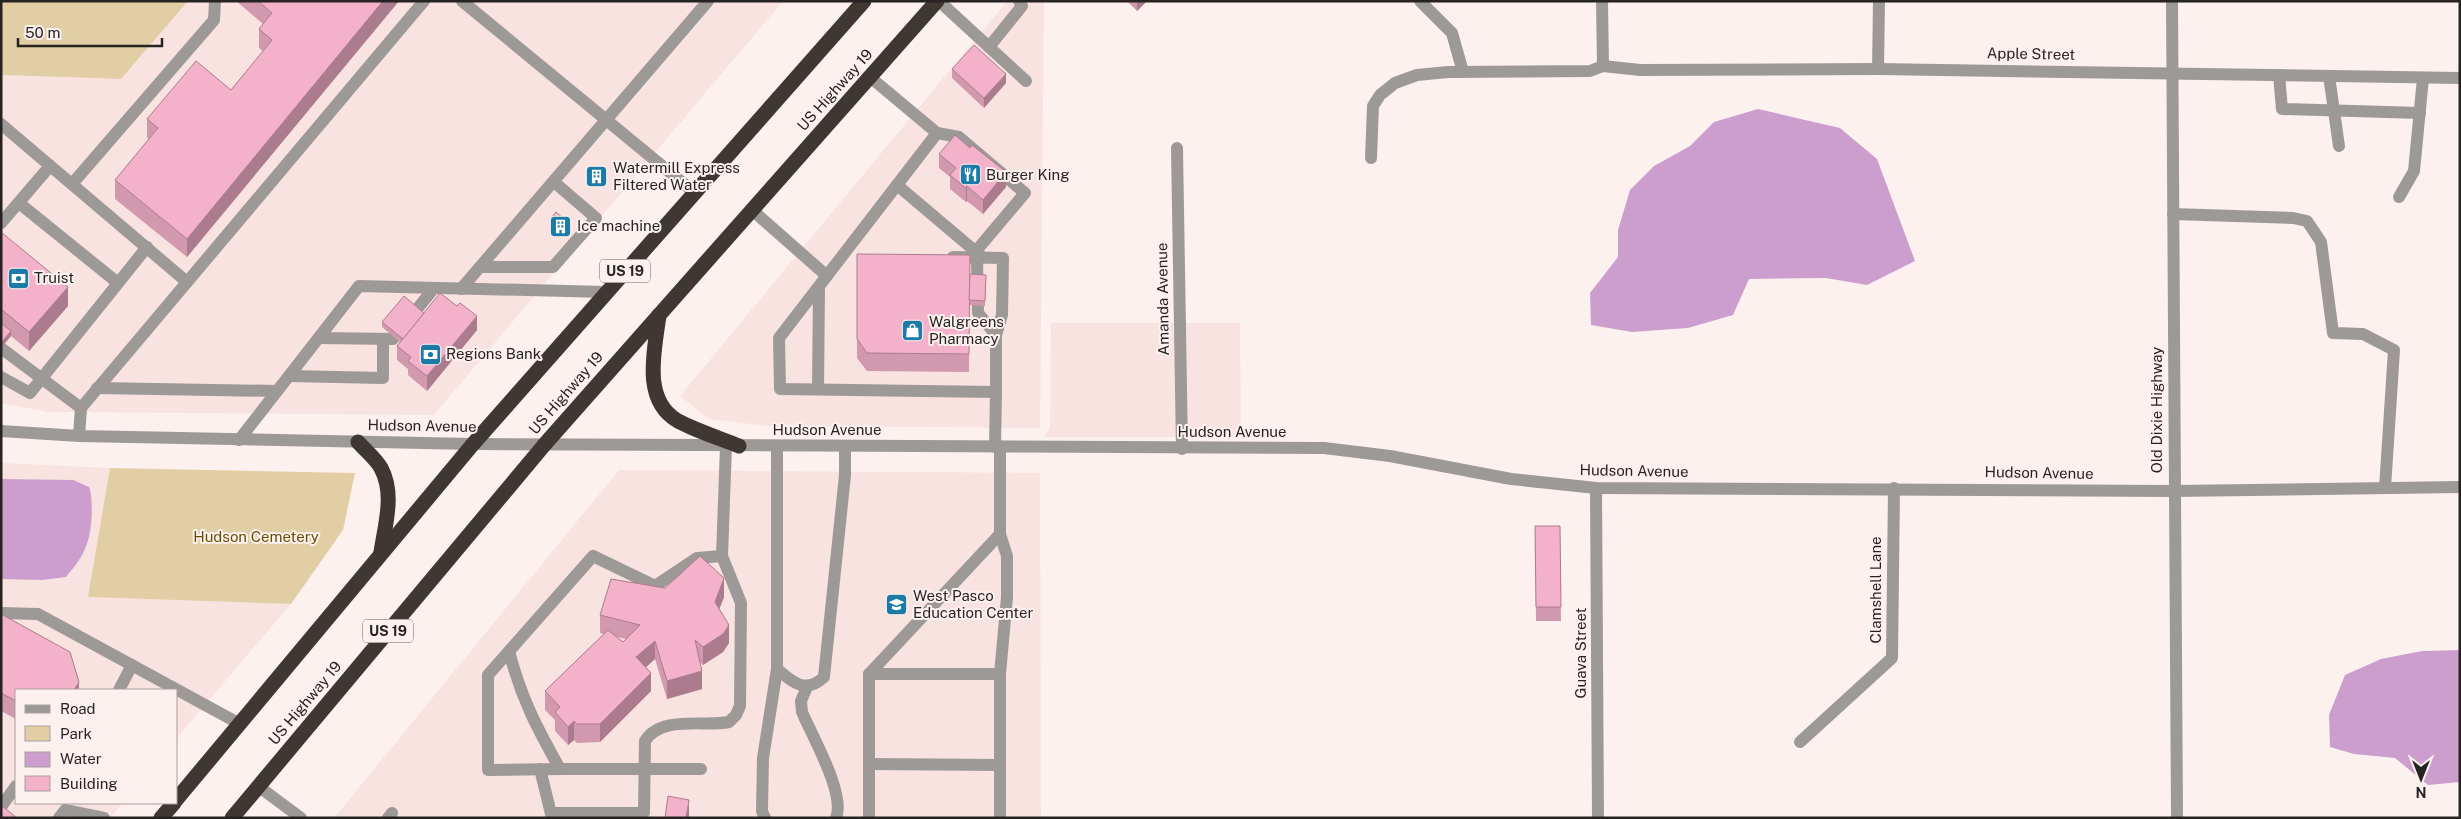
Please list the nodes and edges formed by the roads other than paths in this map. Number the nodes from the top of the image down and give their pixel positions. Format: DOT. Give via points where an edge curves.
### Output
graph roads {
  1 [pos="215,1"];
  2 [pos="424,1"];
  3 [pos="462,1"];
  4 [pos="708,1"];
  5 [pos="864,1"];
  6 [pos="938,1"];
  7 [pos="1019,1"];
  8 [pos="1420,1"];
  9 [pos="1602,1"];
  10 [pos="1879,1"];
  11 [pos="2172,1"];
  12 [pos="989,47"];
  13 [pos="1603,66"];
  14 [pos="1878,69"];
  15 [pos="1463,72"];
  16 [pos="2172,72"];
  17 [pos="2279,75"];
  18 [pos="2329,76"];
  19 [pos="870,77"];
  20 [pos="2423,78"];
  21 [pos="2460,78"];
  22 [pos="1026,81"];
  23 [pos="2332,110"];
  24 [pos="2420,113"];
  25 [pos="606,120"];
  26 [pos="3,129"];
  27 [pos="937,133"];
  28 [pos="2339,146"];
  29 [pos="1178,148"];
  30 [pos="1371,158"];
  31 [pos="50,166"];
  32 [pos="554,182"];
  33 [pos="72,184"];
  34 [pos="897,185"];
  35 [pos="695,193"];
  36 [pos="2399,197"];
  37 [pos="19,202"];
  38 [pos="752,210"];
  39 [pos="2172,214"];
  40 [pos="1,223"];
  41 [pos="147,247"];
  42 [pos="979,255"];
  43 [pos="842,256"];
  44 [pos="862,256"];
  45 [pos="939,257"];
  46 [pos="480,267"];
  47 [pos="827,276"];
  48 [pos="118,282"];
  49 [pos="187,282"];
  50 [pos="819,287"];
  51 [pos="434,288"];
  52 [pos="461,289"];
  53 [pos="606,292"];
  54 [pos="659,315"];
  55 [pos="996,336"];
  56 [pos="319,338"];
  57 [pos="384,339"];
  58 [pos="1,348"];
  59 [pos="289,376"];
  60 [pos="1,377"];
  61 [pos="42,378"];
  62 [pos="97,388"];
  63 [pos="818,389"];
  64 [pos="277,391"];
  65 [pos="996,392"];
  66 [pos="80,408"];
  67 [pos="1,431"];
  68 [pos="79,436"];
  69 [pos="239,440"];
  70 [pos="358,442"];
  71 [pos="473,444"];
  72 [pos="544,444"];
  73 [pos="732,446"];
  74 [pos="777,446"];
  75 [pos="845,446"];
  76 [pos="997,447"];
  77 [pos="1182,449"];
  78 [pos="2460,487"];
  79 [pos="1596,488"];
  80 [pos="1894,488"];
  81 [pos="2385,488"];
  82 [pos="2174,491"];
  83 [pos="1000,534"];
  84 [pos="381,553"];
  85 [pos="722,556"];
  86 [pos="1,613"];
  87 [pos="509,651"];
  88 [pos="132,665"];
  89 [pos="777,669"];
  90 [pos="870,674"];
  91 [pos="1000,674"];
  92 [pos="806,687"];
  93 [pos="120,689"];
  94 [pos="176,689"];
  95 [pos="178,690"];
  96 [pos="240,724"];
  97 [pos="1800,742"];
  98 [pos="870,764"];
  99 [pos="1000,765"];
  100 [pos="701,768"];
  101 [pos="644,769"];
  102 [pos="540,770"];
  103 [pos="560,770"];
  104 [pos="258,786"];
  105 [pos="15,787"];
  106 [pos="178,798"];
  107 [pos="173,804"];
  108 [pos="1,807"];
  109 [pos="60,810"];
  110 [pos="551,816"];
  111 [pos="104,818"];
  112 [pos="161,818"];
  113 [pos="232,818"];
  114 [pos="301,818"];
  115 [pos="765,818"];
  116 [pos="836,818"];
  117 [pos="870,818"];
  118 [pos="1000,818"];
  119 [pos="1598,818"];
  120 [pos="2177,818"];
  1 -- 33 [label="street" via="214,20"];
  2 -- 49 [label="street"];
  3 -- 25 [label="street"];
  4 -- 25 [label="street"];
  5 -- 35 [label="highway, US 19"];
  6 -- 12 [label="street"];
  6 -- 19 [label="highway, US Highway 19 / US 19"];
  7 -- 12 [label="street" via="1022,6"];
  8 -- 15 [label="street" via="1452,33"];
  9 -- 13 [label="street"];
  10 -- 14 [label="street"];
  11 -- 16 [label="street, Old Dixie Highway"];
  12 -- 22 [label="street"];
  13 -- 14 [label="street, Apple Street" via="1640,70"];
  13 -- 15 [label="street" via="1590,72"];
  14 -- 16 [label="street, Apple Street"];
  15 -- 30 [label="street" via="1417,75 1395,83 1380,95 1373,106"];
  16 -- 17 [label="street, Apple Street"];
  16 -- 39 [label="street, Old Dixie Highway"];
  17 -- 18 [label="street, Apple Street"];
  17 -- 23 [label="street" via="2282,109"];
  18 -- 20 [label="street, Apple Street"];
  18 -- 23 [label="street"];
  19 -- 27 [label="street"];
  19 -- 38 [label="highway, US Highway 19 / US 19"];
  20 -- 21 [label="street, Apple Street"];
  20 -- 24 [label="street"];
  23 -- 24 [label="street"];
  23 -- 28 [label="street"];
  24 -- 36 [label="street" via="2414,171"];
  25 -- 32 [label="street"];
  25 -- 35 [label="street"];
  26 -- 31 [label="street"];
  27 -- 34 [label="street"];
  27 -- 42 [label="street" via="959,138 1025,193"];
  29 -- 77 [label="street, Amanda Avenue"];
  31 -- 33 [label="street"];
  31 -- 37 [label="street"];
  32 -- 46 [label="street"];
  32 -- 46 [label="street" via="596,218 553,267"];
  33 -- 41 [label="street"];
  34 -- 42 [label="street"];
  34 -- 43 [label="street"];
  35 -- 53 [label="highway, US 19"];
  37 -- 40 [label="street"];
  37 -- 48 [label="street"];
  38 -- 47 [label="street"];
  38 -- 54 [label="highway, US Highway 19 / US 19"];
  39 -- 81 [label="street" via="2306,221 2321,242 2333,333 2363,334 2394,350"];
  39 -- 82 [label="street, Old Dixie Highway"];
  41 -- 48 [label="street"];
  41 -- 49 [label="street"];
  42 -- 45 [label="street"];
  42 -- 55 [label="street" via="978,313"];
  42 -- 55 [label="street" via="1003,258 1002,315"];
  43 -- 44 [label="street"];
  43 -- 47 [label="street"];
  46 -- 52 [label="street"];
  47 -- 50 [label="street"];
  48 -- 61 [label="street"];
  49 -- 62 [label="street"];
  50 -- 63 [label="street"];
  50 -- 63 [label="street" via="780,338 780,389"];
  51 -- 52 [label="street"];
  51 -- 56 [label="street" via="360,286"];
  51 -- 57 [label="street" via="393,339"];
  52 -- 53 [label="street"];
  53 -- 71 [label="highway, US 19"];
  54 -- 72 [label="highway, US Highway 19 / US 19"];
  54 -- 73 [label="highway" via="653,362 654,387 661,404 677,420"];
  55 -- 65 [label="street"];
  56 -- 57 [label="street"];
  56 -- 59 [label="street"];
  57 -- 59 [label="street" via="384,378"];
  58 -- 61 [label="street"];
  59 -- 64 [label="street"];
  60 -- 61 [label="street" via="30,393"];
  61 -- 66 [label="street"];
  62 -- 64 [label="street"];
  62 -- 66 [label="street"];
  63 -- 65 [label="street"];
  64 -- 69 [label="street"];
  65 -- 76 [label="street"];
  66 -- 68 [label="street"];
  67 -- 68 [label="street, Hudson Avenue"];
  68 -- 69 [label="street, Hudson Avenue"];
  69 -- 70 [label="street, Hudson Avenue"];
  70 -- 71 [label="street, Hudson Avenue"];
  70 -- 84 [label="highway" via="381,467 388,484"];
  71 -- 72 [label="street, Hudson Avenue"];
  71 -- 84 [label="highway, US 19"];
  72 -- 73 [label="street, Hudson Avenue"];
  72 -- 104 [label="highway, US Highway 19 / US 19"];
  73 -- 74 [label="street, Hudson Avenue"];
  73 -- 85 [label="street"];
  74 -- 75 [label="street, Hudson Avenue"];
  74 -- 89 [label="street"];
  75 -- 76 [label="street, Hudson Avenue"];
  75 -- 92 [label="street" via="845,475 824,677"];
  76 -- 77 [label="street, Hudson Avenue"];
  76 -- 83 [label="street"];
  77 -- 79 [label="street, Hudson Avenue" via="1324,448 1390,456 1511,479"];
  78 -- 81 [label="street, Hudson Avenue"];
  79 -- 80 [label="street, Hudson Avenue"];
  79 -- 119 [label="street, Guava Street"];
  80 -- 82 [label="street, Hudson Avenue"];
  80 -- 97 [label="street, Clamshell Lane" via="1892,658"];
  81 -- 82 [label="street, Hudson Avenue"];
  82 -- 120 [label="street, Old Dixie Highway"];
  83 -- 90 [label="street"];
  83 -- 91 [label="street" via="1007,556 1007,597"];
  84 -- 96 [label="highway, US 19"];
  85 -- 87 [label="street" via="697,558 655,586 593,556"];
  85 -- 101 [label="street" via="740,603 740,706 729,722 662,727 649,735 645,741"];
  86 -- 88 [label="street" via="38,614"];
  87 -- 102 [label="street" via="488,675 488,770"];
  87 -- 103 [label="street" via="518,687"];
  88 -- 93 [label="street"];
  88 -- 94 [label="street"];
  89 -- 92 [label="street"];
  89 -- 115 [label="street" via="763,758 762,811"];
  90 -- 91 [label="street"];
  90 -- 98 [label="street"];
  91 -- 99 [label="street"];
  92 -- 116 [label="street" via="801,701 802,712 836,789"];
  95 -- 96 [label="street"];
  96 -- 106 [label="highway, US 19"];
  98 -- 99 [label="street"];
  98 -- 117 [label="street"];
  99 -- 118 [label="street"];
  100 -- 101 [label="street"];
  101 -- 103 [label="street"];
  101 -- 110 [label="street" via="644,812"];
  102 -- 103 [label="street"];
  102 -- 110 [label="street"];
  104 -- 113 [label="highway, US Highway 19 / US 19"];
  104 -- 114 [label="street"];
  105 -- 108 [label="street"];
  107 -- 112 [label="highway"];
  109 -- 111 [label="street"];
}
